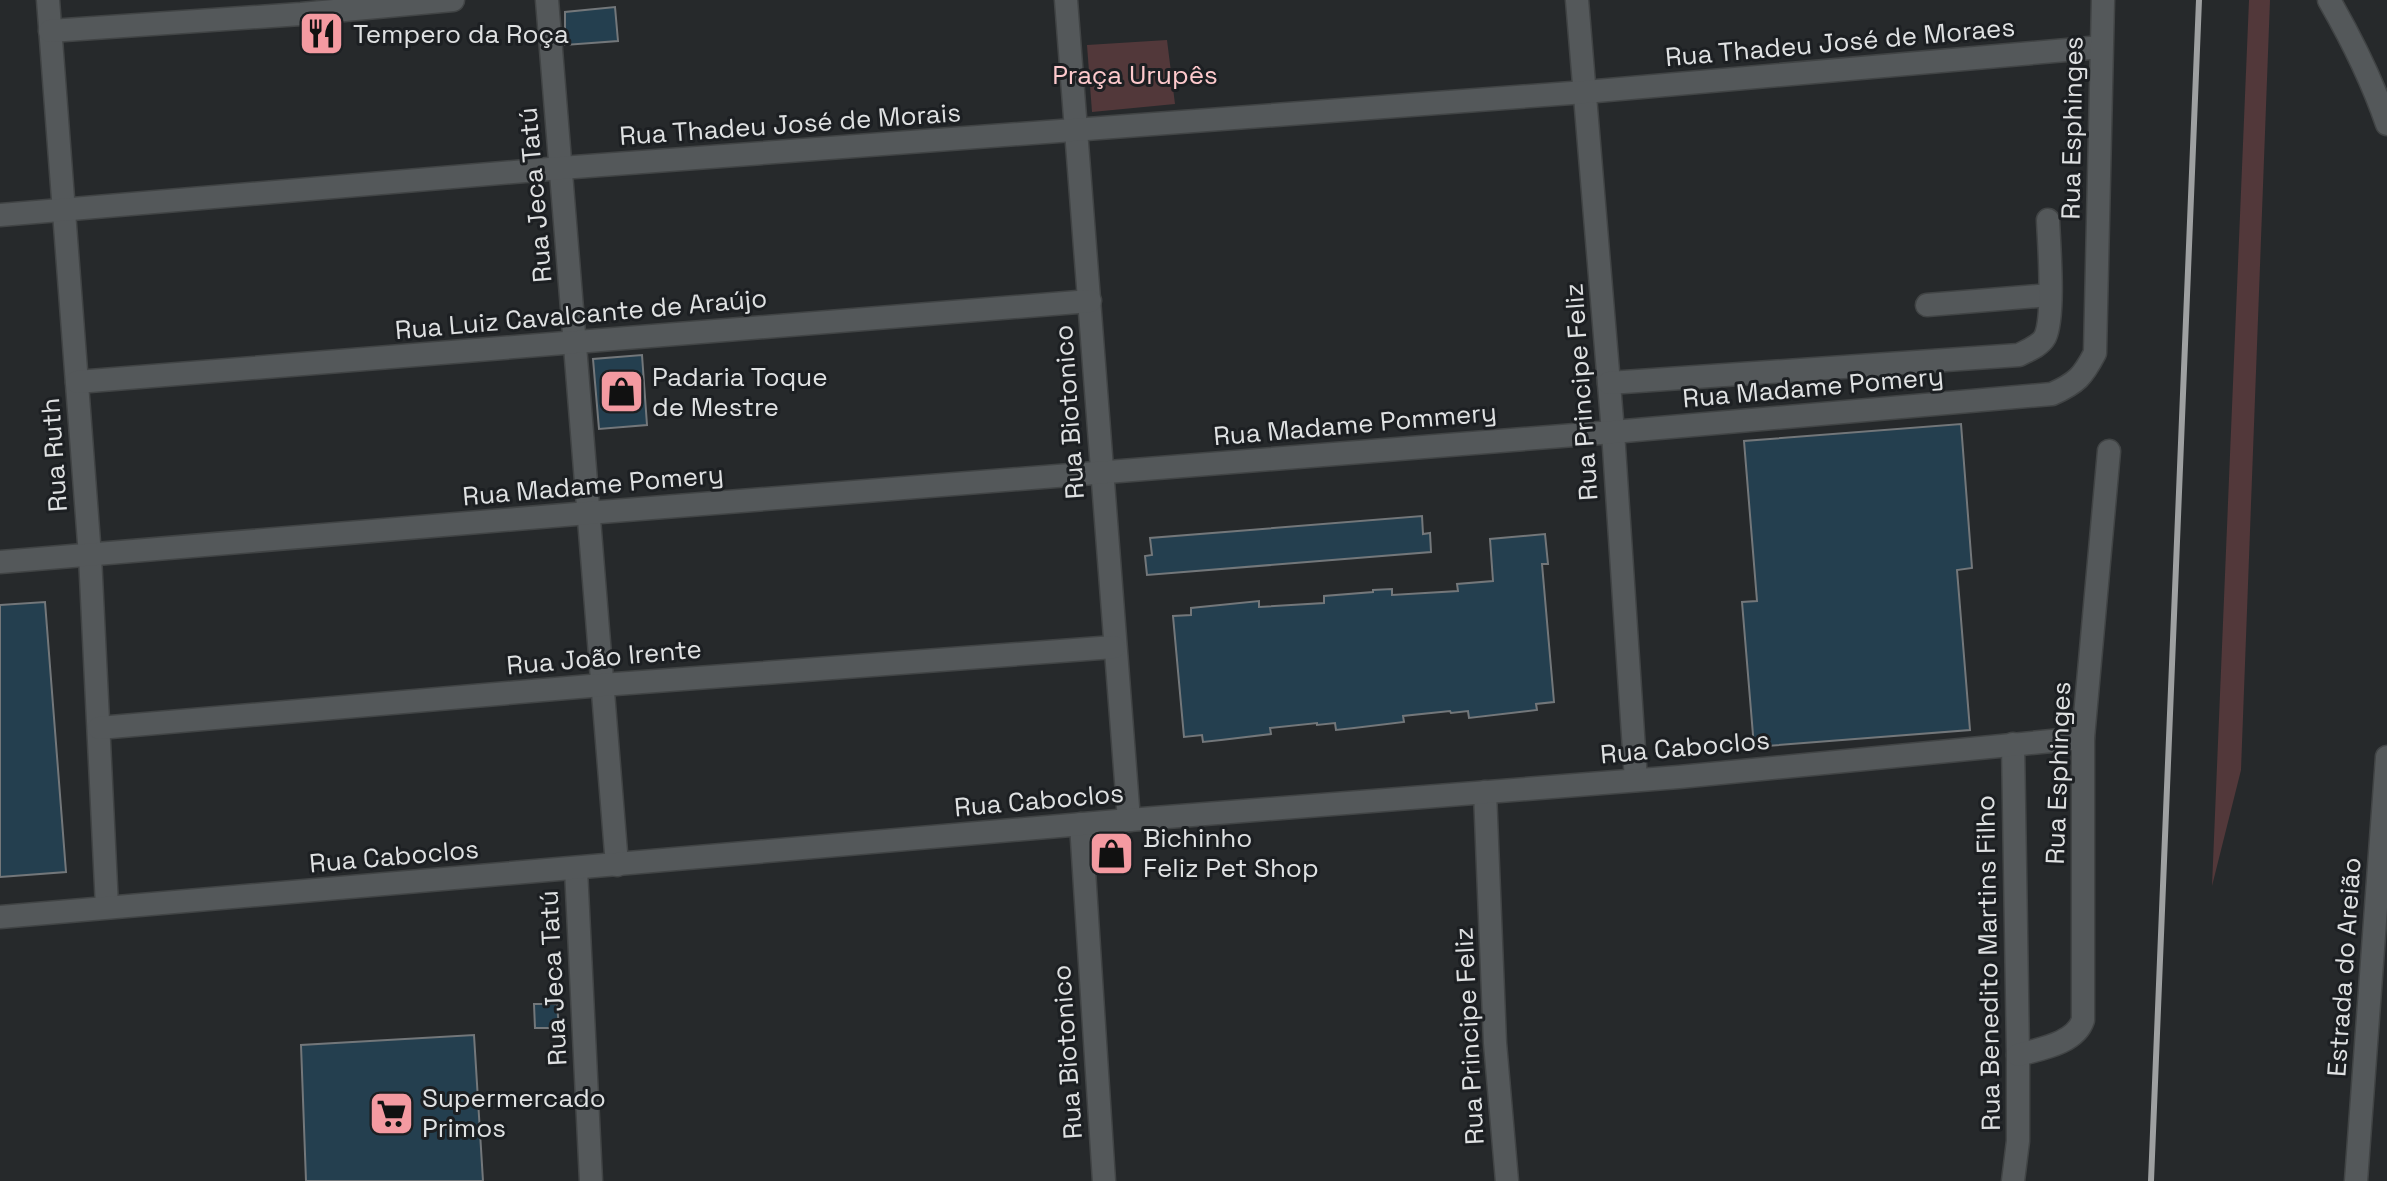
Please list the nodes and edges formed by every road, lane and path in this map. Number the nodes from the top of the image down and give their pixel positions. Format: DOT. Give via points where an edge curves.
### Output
graph roads {
  1 [pos="48,0"];
  2 [pos="453,0"];
  3 [pos="547,0"];
  4 [pos="1066,0"];
  5 [pos="1577,0"];
  6 [pos="2103,0"];
  7 [pos="2329,0"];
  8 [pos="50,31"];
  9 [pos="2101,47"];
  10 [pos="1585,92"];
  11 [pos="2387,124"];
  12 [pos="1077,131"];
  13 [pos="561,168"];
  14 [pos="65,209"];
  15 [pos="0,215"];
  16 [pos="2048,220"];
  17 [pos="2050,295"];
  18 [pos="1090,301"];
  19 [pos="1927,305"];
  20 [pos="574,343"];
  21 [pos="77,382"];
  22 [pos="1609,383"];
  23 [pos="2018,399"];
  24 [pos="1613,432"];
  25 [pos="2109,451"];
  26 [pos="1101,472"];
  27 [pos="588,513"];
  28 [pos="90,556"];
  29 [pos="0,562"];
  30 [pos="1114,647"];
  31 [pos="602,685"];
  32 [pos="99,728"];
  33 [pos="2083,738"];
  34 [pos="2013,744"];
  35 [pos="2387,757"];
  36 [pos="1636,780"];
  37 [pos="1485,792"];
  38 [pos="1129,820"];
  39 [pos="1081,824"];
  40 [pos="617,865"];
  41 [pos="576,869"];
  42 [pos="107,907"];
  43 [pos="0,917"];
  44 [pos="2018,1055"];
  45 [pos="591,1181"];
  46 [pos="1104,1181"];
  47 [pos="1507,1181"];
  48 [pos="2013,1181"];
  49 [pos="2356,1181"];
  1 -- 8 [label="street, Rua Ruth"];
  2 -- 8 [label="street"];
  3 -- 13 [label="street, Rua Jeca Tatú"];
  4 -- 12 [label="street, Rua Biotonico"];
  5 -- 10 [label="street, Rua Principe Feliz"];
  6 -- 9 [label="street, Rua Esphinges"];
  7 -- 11 [label="street"];
  8 -- 14 [label="street, Rua Ruth"];
  9 -- 10 [label="street, Rua Thadeu José de Moraes"];
  9 -- 23 [label="street, Rua Esphinges" via="2095,353 2073,385"];
  10 -- 12 [label="street, Rua Thadeu José de Morais"];
  10 -- 22 [label="street, Rua Principe Feliz"];
  12 -- 13 [label="street, Rua Thadeu José de Morais"];
  12 -- 18 [label="street, Rua Biotonico"];
  13 -- 14 [label="street, Rua Thadeu José de Morais"];
  13 -- 20 [label="street, Rua Jeca Tatú"];
  14 -- 15 [label="street, Rua Thadeu José de Morais"];
  14 -- 21 [label="street, Rua Ruth"];
  16 -- 17 [label="street"];
  17 -- 19 [label="street"];
  17 -- 22 [label="street" via="2044,340 2019,355"];
  18 -- 20 [label="street, Rua Luiz Cavalcante de Araújo"];
  18 -- 26 [label="street, Rua Biotonico"];
  20 -- 21 [label="street, Rua Luiz Cavalcante de Araújo"];
  20 -- 27 [label="street, Rua Jeca Tatú"];
  21 -- 28 [label="street, Rua Ruth"];
  22 -- 24 [label="street, Rua Principe Feliz"];
  23 -- 24 [label="street, Rua Madame Pomery"];
  24 -- 26 [label="street, Rua Madame Pommery"];
  24 -- 36 [label="street, Rua Principe Feliz"];
  25 -- 33 [label="street, Rua Esphinges"];
  26 -- 27 [label="street, Rua Madame Pomery"];
  26 -- 30 [label="street, Rua Biotonico"];
  27 -- 28 [label="street, Rua Madame Pomery"];
  27 -- 31 [label="street, Rua Jeca Tatú"];
  28 -- 29 [label="street"];
  28 -- 32 [label="street, Rua Ruth"];
  30 -- 31 [label="street, Rua João Irente"];
  30 -- 38 [label="street, Rua Biotonico"];
  31 -- 32 [label="street, Rua João Irente"];
  31 -- 40 [label="street, Rua Jeca Tatú"];
  32 -- 42 [label="street, Rua Ruth"];
  33 -- 34 [label="street, Rua Caboclos"];
  33 -- 44 [label="street, Rua Esphinges" via="2083,1020 2076,1032 2059,1042"];
  34 -- 36 [label="street, Rua Caboclos"];
  34 -- 44 [label="street, Rua Benedito Martins Filho"];
  35 -- 49 [label="street, Estrada do Areião"];
  36 -- 37 [label="street, Rua Caboclos"];
  37 -- 38 [label="street, Rua Caboclos"];
  37 -- 47 [label="street, Rua Principe Feliz" via="1495,1043"];
  38 -- 39 [label="street, Rua Caboclos"];
  39 -- 40 [label="street, Rua Caboclos"];
  39 -- 46 [label="street, Rua Biotonico"];
  40 -- 41 [label="street, Rua Caboclos"];
  41 -- 42 [label="street, Rua Caboclos"];
  41 -- 45 [label="street, Rua Jeca Tatú"];
  42 -- 43 [label="street, Rua Caboclos"];
  44 -- 48 [label="street, Rua Benedito Martins Filho"];
}
